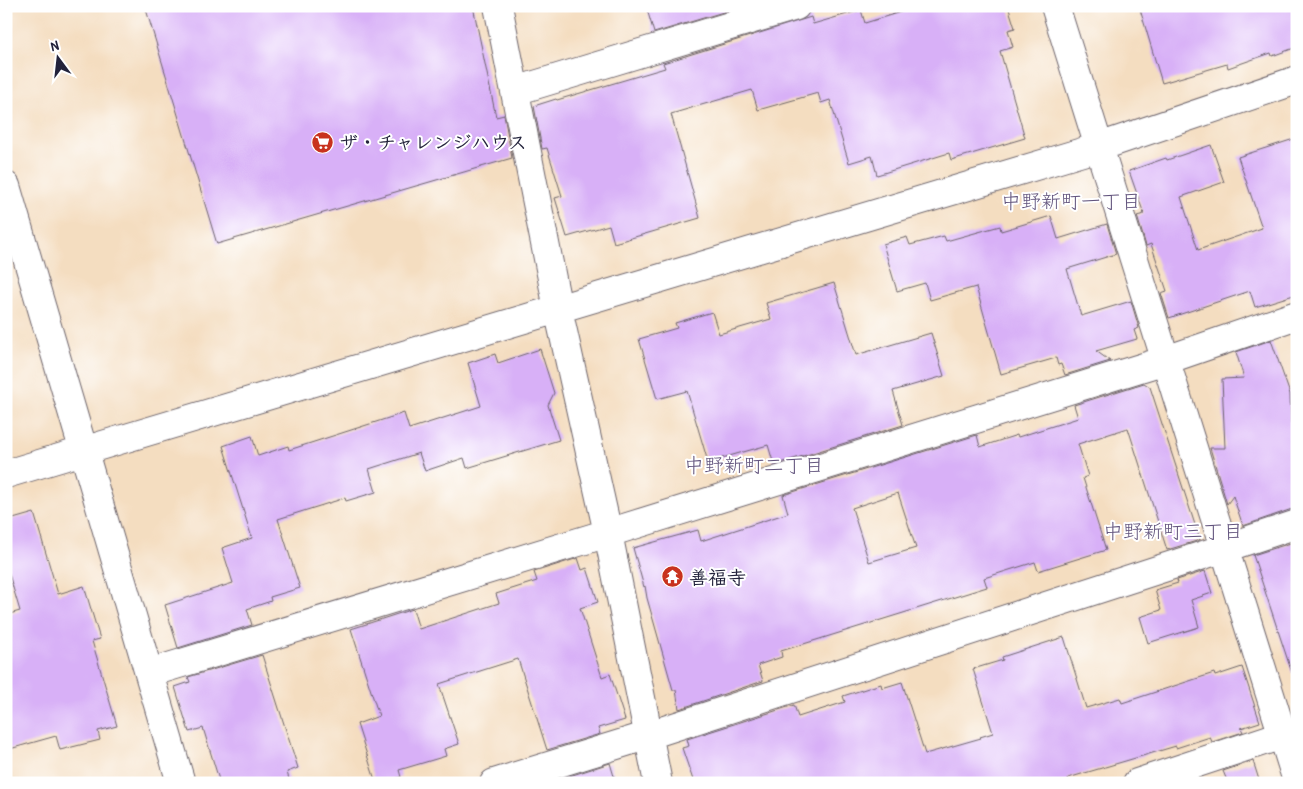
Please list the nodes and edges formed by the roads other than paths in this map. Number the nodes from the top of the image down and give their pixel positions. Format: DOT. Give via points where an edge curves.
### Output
graph roads {
  1 [pos="498,6"];
  2 [pos="796,6"];
  3 [pos="1055,6"];
  4 [pos="1297,80"];
  5 [pos="515,91"];
  6 [pos="1099,147"];
  7 [pos="6,186"];
  8 [pos="558,309"];
  9 [pos="1297,315"];
  10 [pos="1166,360"];
  11 [pos="84,451"];
  12 [pos="6,474"];
  13 [pos="1297,524"];
  14 [pos="608,533"];
  15 [pos="1225,548"];
  16 [pos="149,673"];
  17 [pos="1290,732"];
  18 [pos="649,735"];
  19 [pos="1297,781"];
  20 [pos="181,783"];
  21 [pos="494,783"];
  22 [pos="658,783"];
  23 [pos="1137,783"];
  1 -- 5 [label="street"];
  2 -- 5 [label="street"];
  3 -- 6 [label="street"];
  4 -- 6 [label="street"];
  5 -- 8 [label="street"];
  6 -- 8 [label="street"];
  6 -- 10 [label="street"];
  7 -- 11 [label="street"];
  8 -- 11 [label="street"];
  8 -- 14 [label="street"];
  9 -- 10 [label="street"];
  10 -- 14 [label="street"];
  10 -- 15 [label="street"];
  11 -- 12 [label="street"];
  11 -- 16 [label="street"];
  13 -- 15 [label="street"];
  14 -- 16 [label="street"];
  14 -- 18 [label="street"];
  15 -- 17 [label="street"];
  15 -- 18 [label="street"];
  16 -- 20 [label="street"];
  17 -- 19 [label="street"];
  17 -- 23 [label="street"];
  18 -- 21 [label="street"];
  18 -- 22 [label="street"];
}
